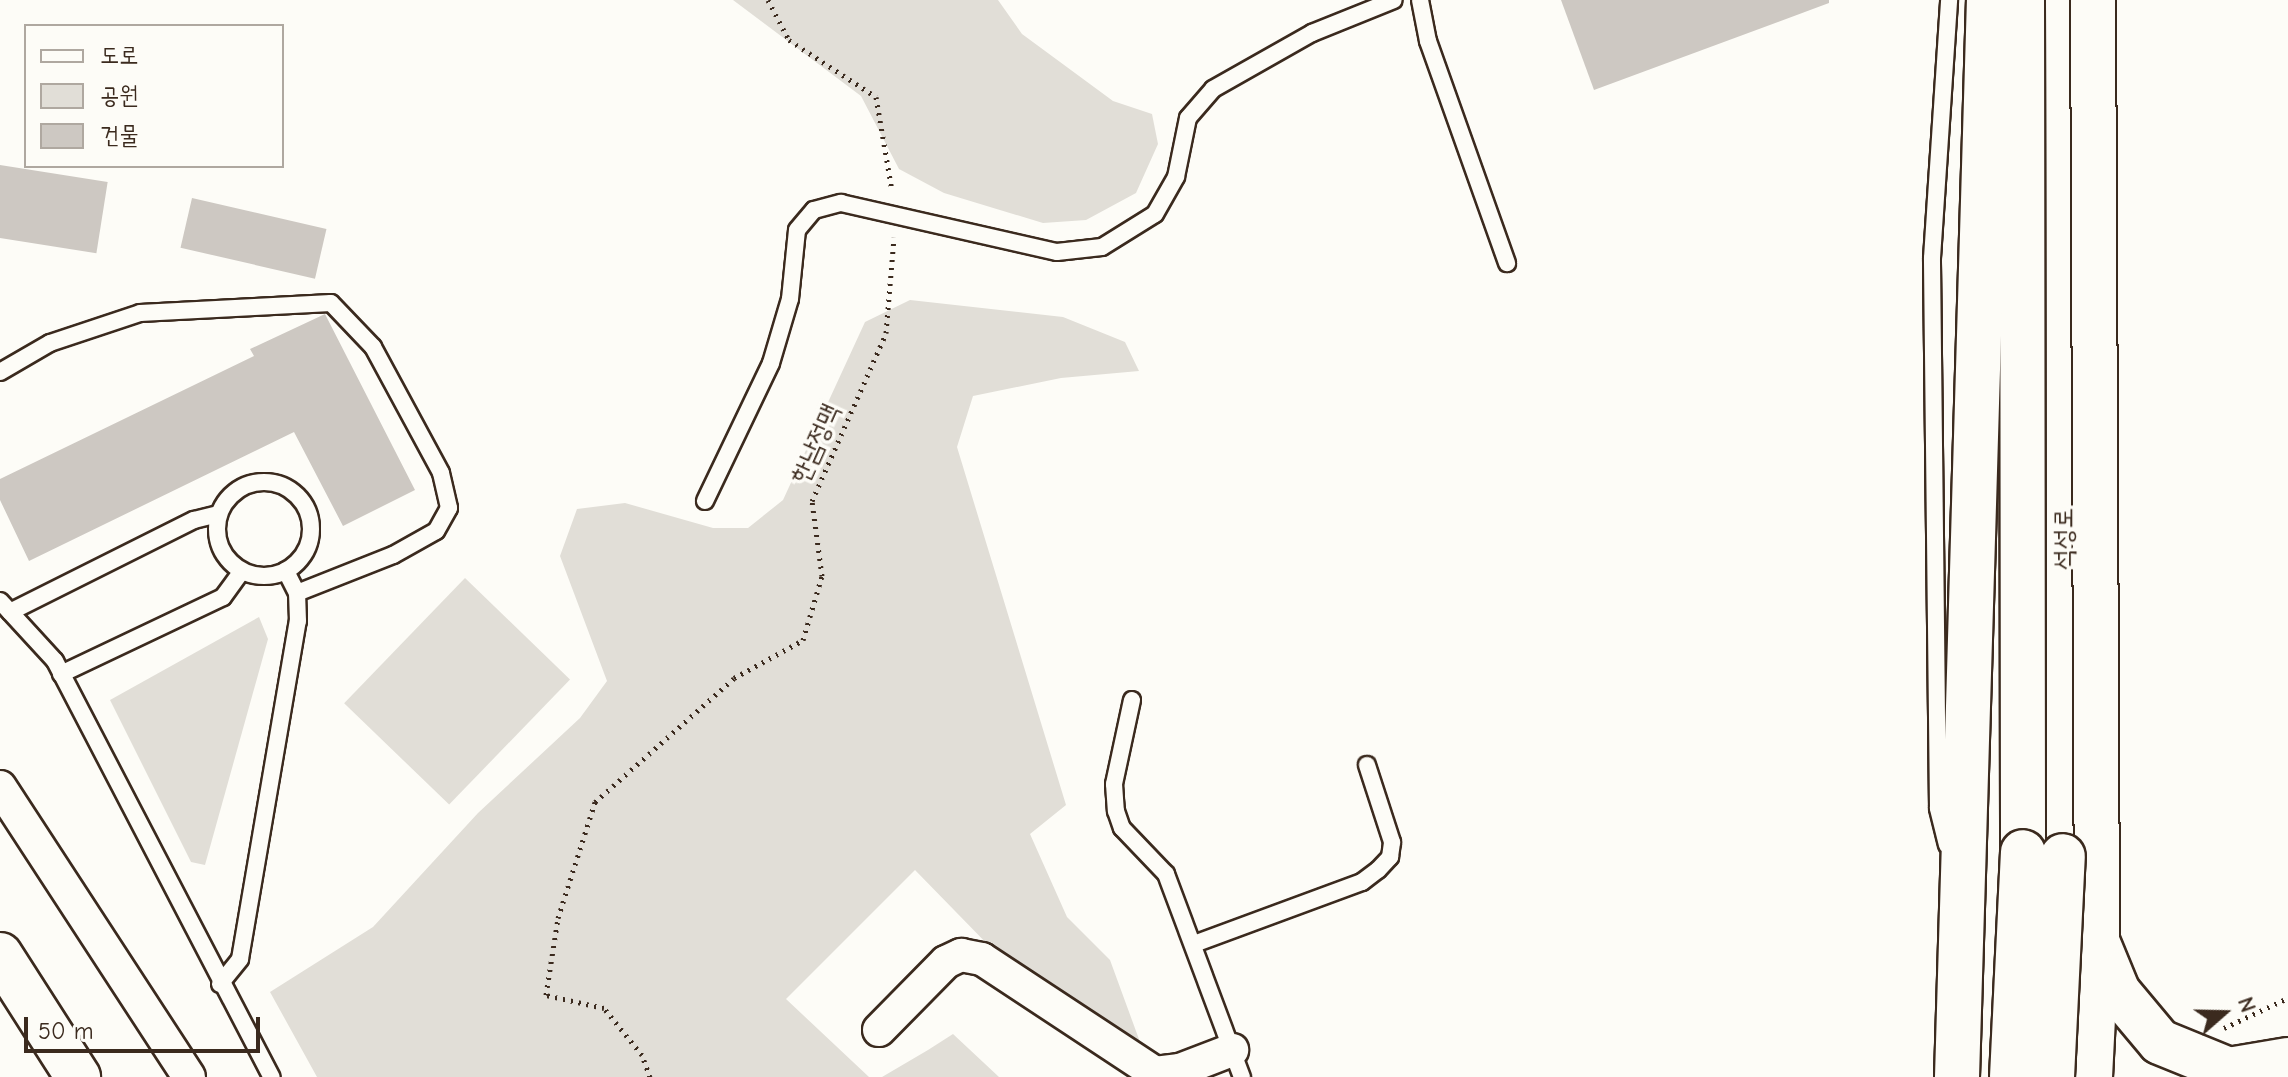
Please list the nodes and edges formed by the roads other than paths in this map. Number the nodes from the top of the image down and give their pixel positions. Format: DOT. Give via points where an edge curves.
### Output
graph roads {
  1 [pos="1394,0"];
  2 [pos="1420,0"];
  3 [pos="1949,0"];
  4 [pos="1989,0"];
  5 [pos="2022,0"];
  6 [pos="2070,0"];
  7 [pos="2093,0"];
  8 [pos="1507,263"];
  9 [pos="0,372"];
  10 [pos="705,501"];
  11 [pos="218,514"];
  12 [pos="242,571"];
  13 [pos="286,571"];
  14 [pos="297,593"];
  15 [pos="5,607"];
  16 [pos="61,674"];
  17 [pos="1132,700"];
  18 [pos="1367,765"];
  19 [pos="0,787"];
  20 [pos="2043,854"];
  21 [pos="1963,907"];
  22 [pos="2097,939"];
  23 [pos="1194,944"];
  24 [pos="0,955"];
  25 [pos="220,984"];
  26 [pos="879,1030"];
  27 [pos="2288,1060"];
  28 [pos="1237,1064"];
  29 [pos="1956,1065"];
  30 [pos="78,1077"];
  31 [pos="189,1077"];
  32 [pos="272,1077"];
  33 [pos="2012,1077"];
  34 [pos="2052,1077"];
  35 [pos="2090,1077"];
  1 -- 10 [label="lane" via="1312,33 1213,89 1188,118 1176,177 1155,214 1102,247 1057,252 841,203 814,210 797,230 790,299 771,363"];
  2 -- 8 [label="lane" via="1428,41"];
  3 -- 21 [label="lane" via="1932,258 1938,808"];
  4 -- 21 [label="highway"];
  5 -- 20 [label="highway, 석성로"];
  6 -- 20 [label="highway, 석성로"];
  7 -- 22 [label="highway"];
  9 -- 14 [label="lane" via="50,343 140,313 331,303 373,347 405,415 441,473 449,508 436,531 393,555"];
  11 -- 12 [label="lane" via="219,546"];
  11 -- 13 [label="lane" via="236,490 250,483 265,481 293,492 310,517 311,533 303,555"];
  11 -- 15 [label="lane" via="194,520"];
  12 -- 13 [label="lane" via="270,577"];
  12 -- 16 [label="lane" via="223,597"];
  13 -- 14 [label="lane"];
  14 -- 25 [label="lane" via="298,621 240,959"];
  15 -- 16 [label="lane"];
  16 -- 25 [label="lane"];
  17 -- 23 [label="lane" via="1114,784 1116,811 1122,828 1166,874"];
  18 -- 23 [label="lane" via="1392,842 1390,857 1378,870 1362,882"];
  19 -- 31 [label="street"];
  20 -- 33 [label="highway, 석성로, bridge"];
  20 -- 34 [label="highway, 석성로, bridge"];
  21 -- 22 [label="highway" via="1996,955 2041,976 2067,979"];
  21 -- 29 [label="highway"];
  22 -- 27 [label="highway" via="2118,992 2160,1042 2229,1070"];
  22 -- 35 [label="highway"];
  23 -- 28 [label="lane"];
  24 -- 30 [label="highway"];
  25 -- 32 [label="lane"];
  26 -- 28 [label="street" via="946,962 961,955 993,965 1155,1073"];
}
